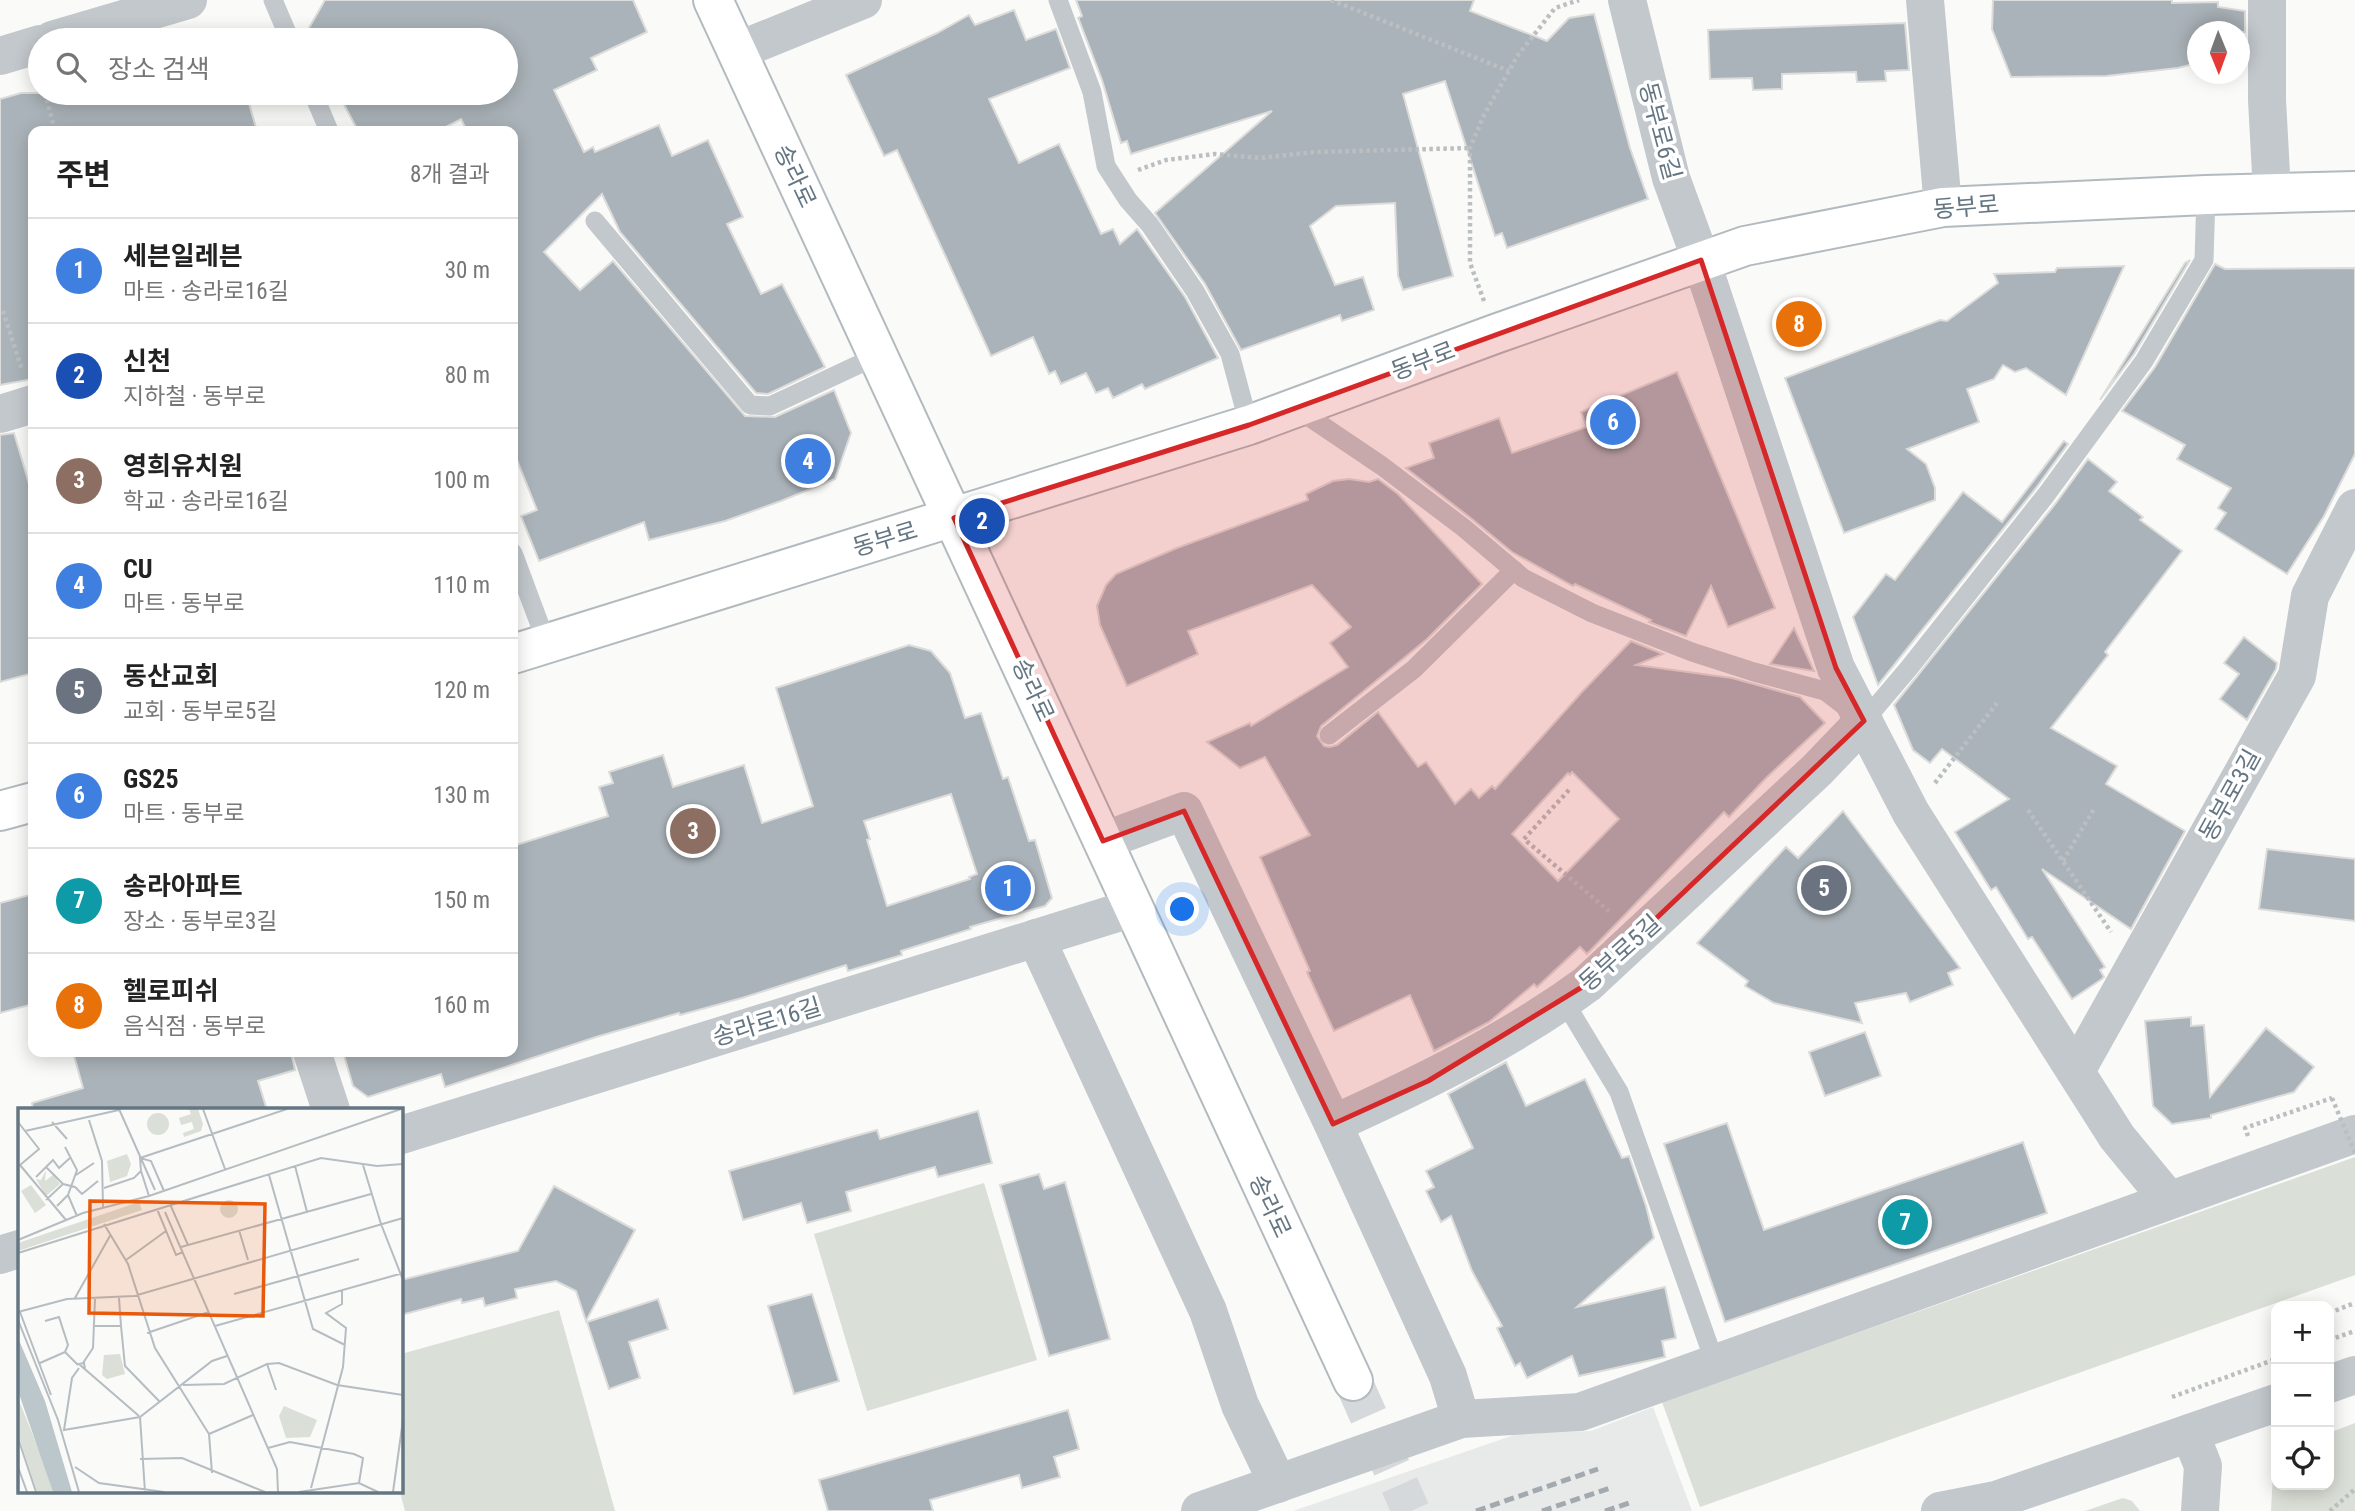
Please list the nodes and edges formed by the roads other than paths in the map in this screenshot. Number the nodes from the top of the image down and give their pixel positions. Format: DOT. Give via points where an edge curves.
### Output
graph roads {
  1 [pos="188,0"];
  2 [pos="273,0"];
  3 [pos="713,0"];
  4 [pos="863,0"];
  5 [pos="1058,0"];
  6 [pos="1627,0"];
  7 [pos="1925,0"];
  8 [pos="2267,0"];
  9 [pos="93,28"];
  10 [pos="285,28"];
  11 [pos="28,48"];
  12 [pos="737,51"];
  13 [pos="0,56"];
  14 [pos="318,105"];
  15 [pos="328,126"];
  16 [pos="2355,191"];
  17 [pos="2272,192"];
  18 [pos="2206,195"];
  19 [pos="1942,207"];
  20 [pos="595,221"];
  21 [pos="1702,260"];
  22 [pos="879,355"];
  23 [pos="1296,408"];
  24 [pos="1249,425"];
  25 [pos="2355,508"];
  26 [pos="954,518"];
  27 [pos="1514,570"];
  28 [pos="518,581"];
  29 [pos="530,649"];
  30 [pos="1864,721"];
  31 [pos="1329,734"];
  32 [pos="28,803"];
  33 [pos="0,811"];
  34 [pos="1103,841"];
  35 [pos="1133,908"];
  36 [pos="1036,938"];
  37 [pos="1564,1001"];
  38 [pos="314,1057"];
  39 [pos="2076,1071"];
  40 [pos="330,1108"];
  41 [pos="1333,1124"];
  42 [pos="2355,1134"];
  43 [pos="402,1135"];
  44 [pos="2168,1199"];
  45 [pos="18,1249"];
  46 [pos="0,1255"];
  47 [pos="1715,1363"];
  48 [pos="2355,1375"];
  49 [pos="1353,1381"];
  50 [pos="2334,1382"];
  51 [pos="2271,1405"];
  52 [pos="1461,1419"];
  53 [pos="2190,1433"];
  54 [pos="1278,1484"];
  55 [pos="1200,1511"];
  56 [pos="1940,1511"];
  57 [pos="2200,1511"];
  1 -- 9 [label="street"];
  2 -- 10 [label="lane"];
  3 -- 12 [label="main road, 송라로"];
  4 -- 12 [label="street"];
  5 -- 24 [label="lane" via="1092,92 1106,166 1195,290 1230,354"];
  6 -- 21 [label="street, 동부로6길" via="1671,178"];
  7 -- 19 [label="street"];
  8 -- 17 [label="street"];
  11 -- 13 [label="street"];
  12 -- 22 [label="main road, 송라로"];
  14 -- 15 [label="lane"];
  16 -- 17 [label="main road, 동부로"];
  17 -- 18 [label="main road, 동부로"];
  18 -- 19 [label="main road, 동부로"];
  18 -- 30 [label="lane" via="2204,260 2144,361 2046,495"];
  19 -- 21 [label="main road, 동부로" via="1745,246"];
  20 -- 22 [label="lane" via="750,405 771,406"];
  21 -- 23 [label="main road, 동부로"];
  21 -- 30 [label="street, 동부로6길" via="1836,668"];
  22 -- 26 [label="main road, 송라로"];
  23 -- 24 [label="main road, 동부로"];
  23 -- 27 [label="lane" via="1382,466"];
  24 -- 26 [label="main road, 동부로"];
  25 -- 39 [label="street, 동부로3길" via="2310,596 2297,676"];
  26 -- 29 [label="main road, 동부로"];
  26 -- 34 [label="main road, 송라로"];
  27 -- 30 [label="lane" via="1592,613 1754,673 1825,691"];
  27 -- 31 [label="lane" via="1414,669"];
  28 -- 29 [label="lane"];
  30 -- 37 [label="street, 동부로5길" via="1817,770"];
  30 -- 39 [label="street, 동부로6길" via="1911,813"];
  32 -- 33 [label="main road"];
  34 -- 35 [label="main road, 송라로"];
  34 -- 41 [label="street" via="1184,811"];
  35 -- 36 [label="street, 송라로16길"];
  35 -- 49 [label="main road, 송라로"];
  36 -- 43 [label="street, 송라로16길"];
  36 -- 54 [label="street" via="1208,1311 1240,1405"];
  37 -- 41 [label="street, 동부로5길" via="1428,1081"];
  37 -- 47 [label="lane" via="1619,1092"];
  38 -- 40 [label="street"];
  39 -- 44 [label="street, 동부로6길" via="2117,1137"];
  41 -- 52 [label="street" via="1448,1376"];
  42 -- 44 [label="street"];
  44 -- 47 [label="street"];
  45 -- 46 [label="street"];
  47 -- 52 [label="street" via="1580,1412"];
  48 -- 50 [label="street"];
  51 -- 53 [label="street"];
  52 -- 54 [label="street"];
  53 -- 56 [label="street" via="1996,1500"];
  53 -- 57 [label="street" via="2203,1466"];
  54 -- 55 [label="street"];
}
